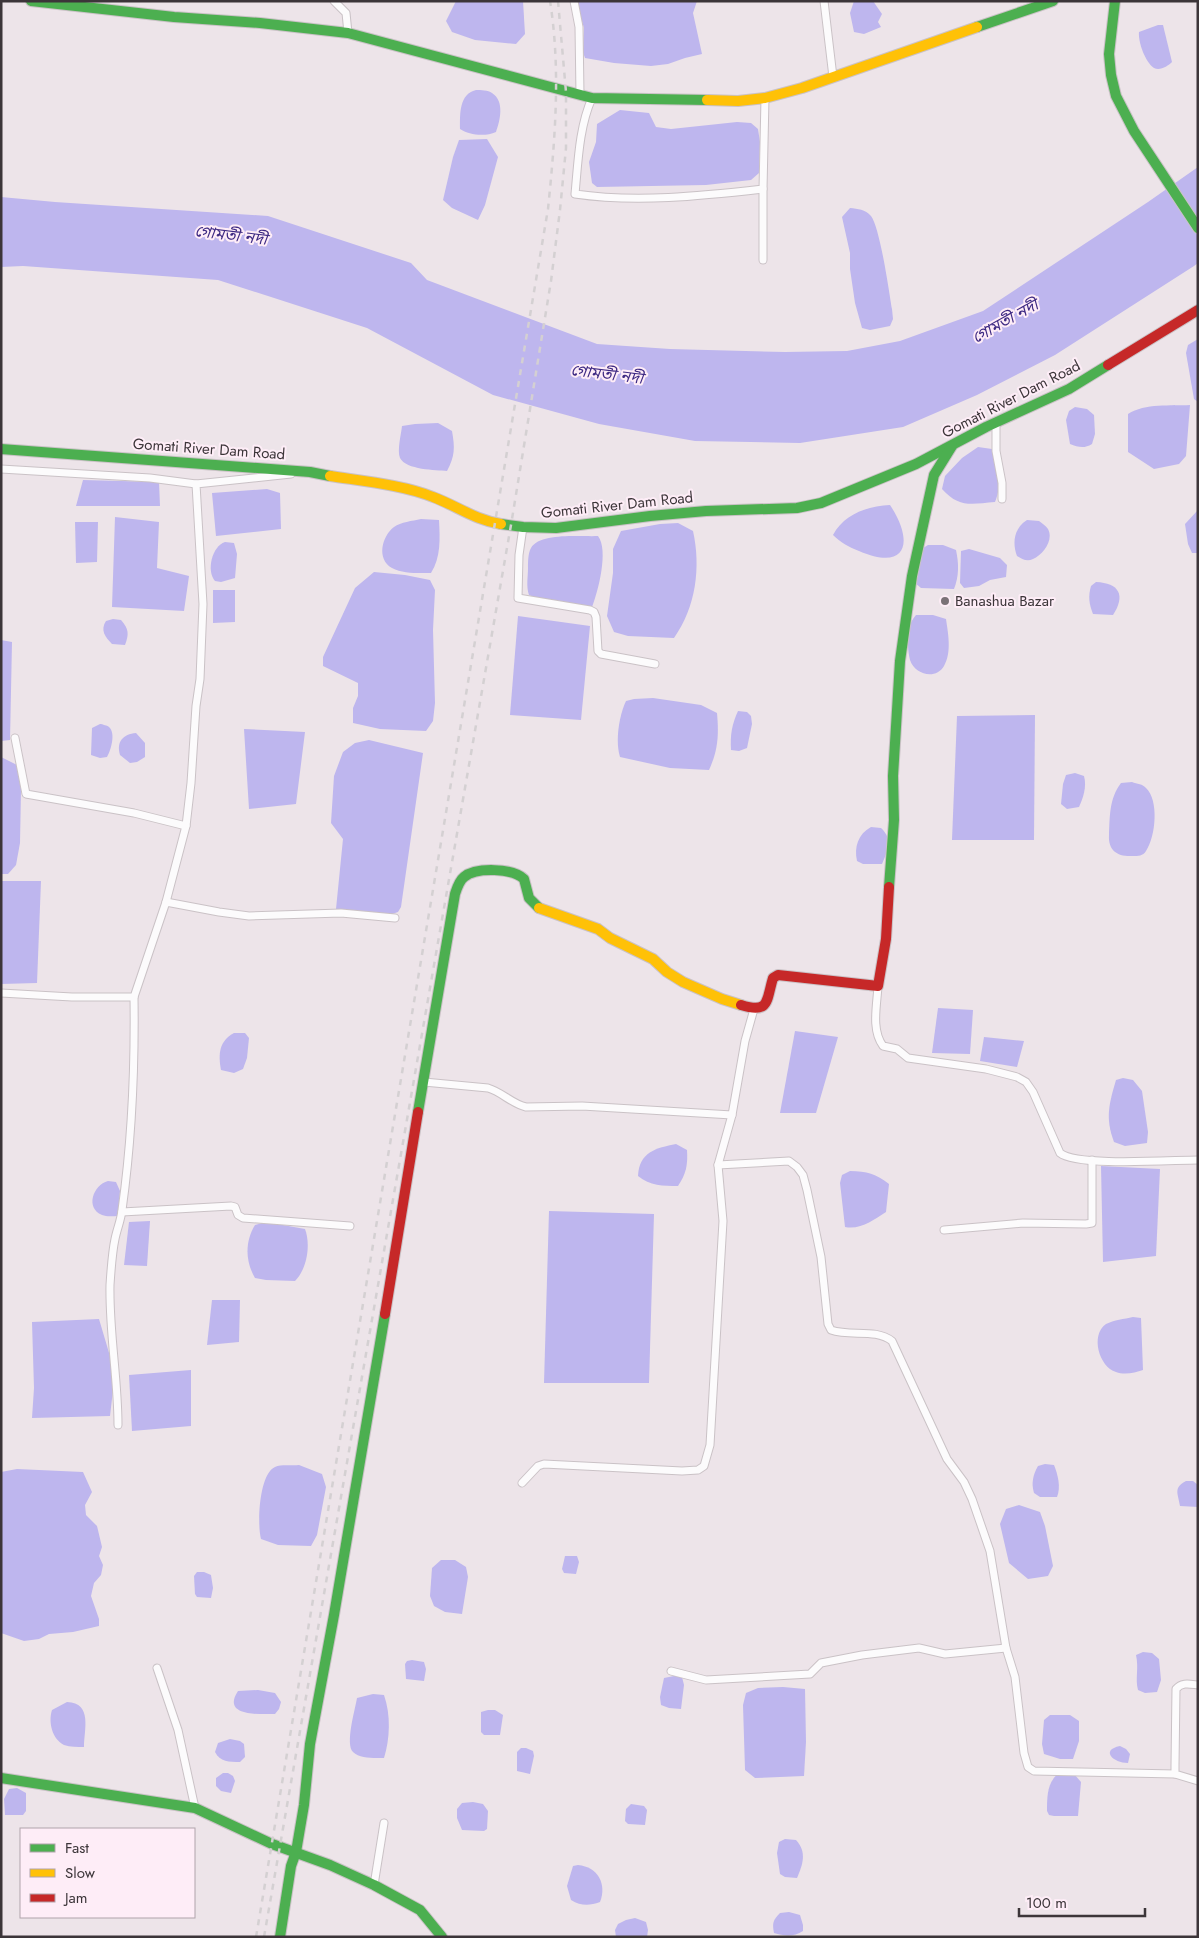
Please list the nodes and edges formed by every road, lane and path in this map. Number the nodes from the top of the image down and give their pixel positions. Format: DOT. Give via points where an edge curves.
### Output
graph roads {
  1 [pos="31,1"];
  2 [pos="334,1"];
  3 [pos="574,1"];
  4 [pos="824,1"];
  5 [pos="1053,1"];
  6 [pos="1115,1"];
  7 [pos="348,34"];
  8 [pos="833,77"];
  9 [pos="580,95"];
  10 [pos="592,98"];
  11 [pos="765,98"];
  12 [pos="763,189"];
  13 [pos="1198,228"];
  14 [pos="763,260"];
  15 [pos="1198,310"];
  16 [pos="996,423"];
  17 [pos="952,446"];
  18 [pos="1,449"];
  19 [pos="1,469"];
  20 [pos="310,472"];
  21 [pos="196,484"];
  22 [pos="1002,499"];
  23 [pos="523,527"];
  24 [pos="655,664"];
  25 [pos="15,738"];
  26 [pos="186,826"];
  27 [pos="166,902"];
  28 [pos="395,918"];
  29 [pos="878,986"];
  30 [pos="1,993"];
  31 [pos="134,997"];
  32 [pos="754,1009"];
  33 [pos="424,1082"];
  34 [pos="732,1115"];
  35 [pos="1092,1160"];
  36 [pos="1198,1160"];
  37 [pos="718,1164"];
  38 [pos="122,1212"];
  39 [pos="350,1226"];
  40 [pos="944,1230"];
  41 [pos="118,1425"];
  42 [pos="522,1483"];
  43 [pos="1006,1648"];
  44 [pos="157,1668"];
  45 [pos="671,1671"];
  46 [pos="1198,1685"];
  47 [pos="1175,1774"];
  48 [pos="1,1778"];
  49 [pos="1198,1781"];
  50 [pos="195,1808"];
  51 [pos="384,1824"];
  52 [pos="296,1852"];
  53 [pos="374,1885"];
  54 [pos="280,1937"];
  55 [pos="442,1937"];
  1 -- 7 [label="street"];
  2 -- 7 [label="street" via="346,13"];
  3 -- 9 [label="street" via="579,27"];
  4 -- 8 [label="street"];
  5 -- 8 [label="street"];
  6 -- 13 [label="street" via="1110,28 1110,66 1117,98 1130,125"];
  7 -- 9 [label="street"];
  8 -- 11 [label="street"];
  9 -- 10 [label="street"];
  10 -- 11 [label="street" via="738,101"];
  10 -- 12 [label="street" via="580,143 575,194 622,198 707,196"];
  11 -- 12 [label="street"];
  12 -- 14 [label="street"];
  15 -- 16 [label="street, Gomati River Dam Road" via="1069,389"];
  16 -- 17 [label="street, Gomati River Dam Road"];
  16 -- 22 [label="street"];
  17 -- 23 [label="street, Gomati River Dam Road" via="821,503 797,508 668,514 556,528"];
  17 -- 29 [label="street" via="934,475 912,576 900,661 893,776 894,820 886,938"];
  18 -- 20 [label="street, Gomati River Dam Road"];
  19 -- 21 [label="street"];
  20 -- 21 [label="street"];
  20 -- 23 [label="street, Gomati River Dam Road" via="432,496 484,521"];
  21 -- 26 [label="street" via="204,604"];
  23 -- 24 [label="street" via="518,598 590,610 596,617 598,651 601,654"];
  25 -- 26 [label="street" via="26,794 134,812"];
  26 -- 27 [label="street"];
  27 -- 28 [label="street" via="249,916 340,913"];
  27 -- 31 [label="street"];
  29 -- 32 [label="street" via="778,975 773,978 765,1005"];
  29 -- 35 [label="street" via="876,1030 883,1046 897,1049 908,1058 1018,1077 1034,1092 1060,1153 1064,1157"];
  30 -- 31 [label="street" via="72,998"];
  31 -- 38 [label="street" via="134,1052"];
  32 -- 33 [label="street" via="684,982 654,960 586,924 532,904 525,879 520,874 471,872 463,878 455,894"];
  32 -- 34 [label="street"];
  33 -- 34 [label="street" via="488,1088 526,1107 582,1106"];
  33 -- 52 [label="street" via="310,1744"];
  34 -- 37 [label="street"];
  35 -- 36 [label="street"];
  35 -- 40 [label="street" via="1092,1223 1023,1223"];
  37 -- 42 [label="street" via="723,1221 710,1445 704,1466 698,1470 682,1471 544,1464"];
  37 -- 43 [label="street" via="789,1161 797,1166 807,1190 821,1256 828,1324 840,1333 885,1336 892,1342 947,1459 972,1499 990,1551"];
  38 -- 39 [label="street" via="231,1206 243,1218"];
  38 -- 41 [label="street" via="110,1284"];
  43 -- 45 [label="street" via="945,1654 919,1648 862,1655 821,1663 812,1673 802,1675 706,1680"];
  43 -- 47 [label="street" via="1015,1677 1028,1767 1034,1771"];
  44 -- 50 [label="street" via="178,1730"];
  46 -- 47 [label="street" via="1185,1684 1176,1689"];
  47 -- 49 [label="street"];
  48 -- 50 [label="street"];
  50 -- 52 [label="street"];
  51 -- 53 [label="street"];
  52 -- 53 [label="street"];
  52 -- 54 [label="street"];
  53 -- 55 [label="street" via="420,1910"];
}
